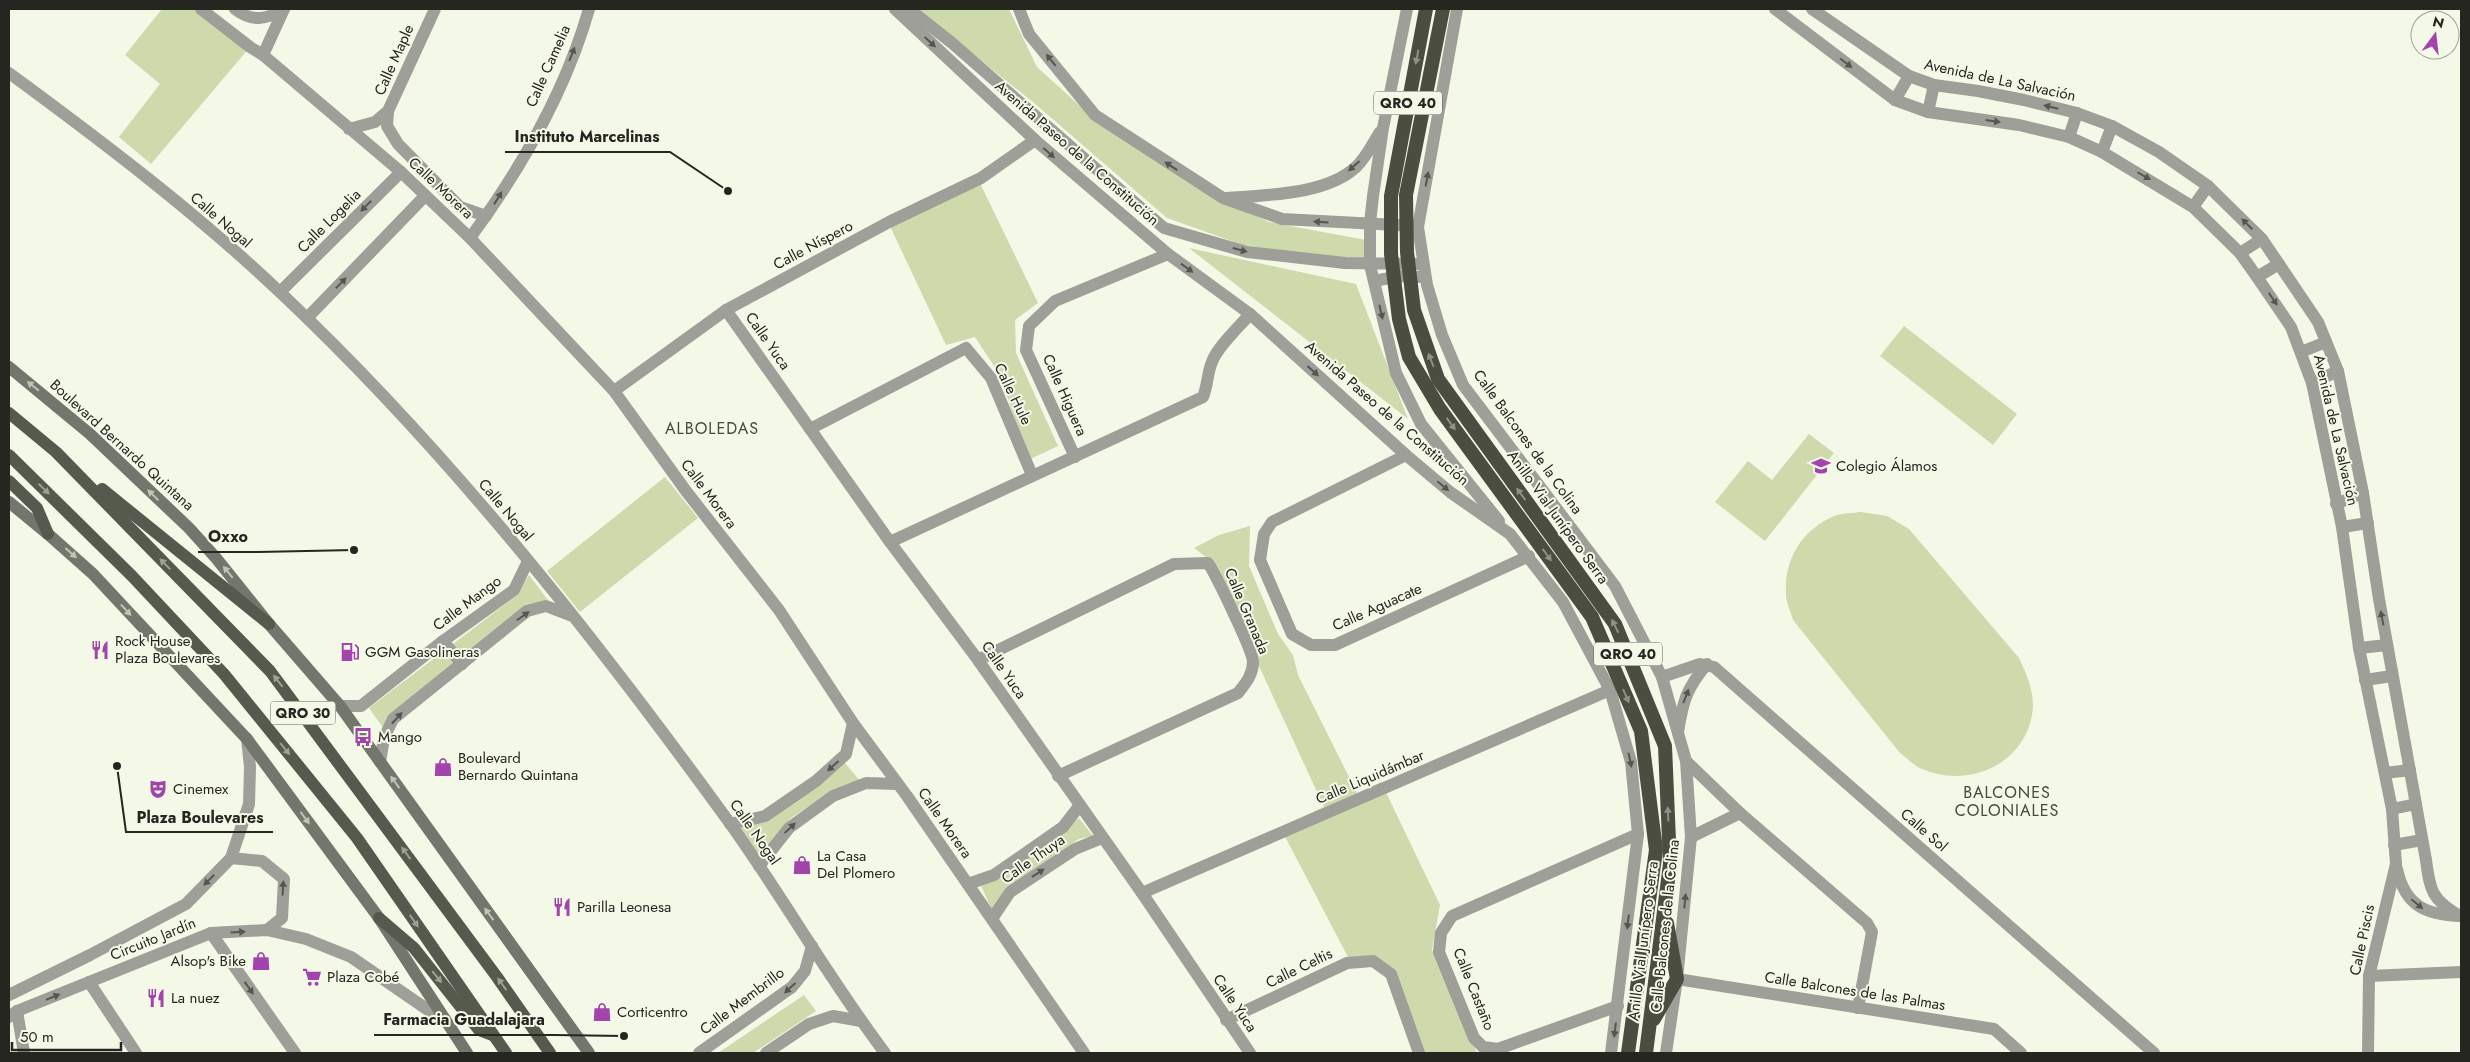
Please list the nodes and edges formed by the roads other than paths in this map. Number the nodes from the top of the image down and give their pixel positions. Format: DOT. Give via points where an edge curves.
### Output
graph roads {
  1 [pos="201,9"];
  2 [pos="235,9"];
  3 [pos="284,9"];
  4 [pos="435,9"];
  5 [pos="589,9"];
  6 [pos="895,9"];
  7 [pos="908,9"];
  8 [pos="1019,9"];
  9 [pos="1407,9"];
  10 [pos="1426,9"];
  11 [pos="1444,9"];
  12 [pos="1457,9"];
  13 [pos="1778,10"];
  14 [pos="1817,12"];
  15 [pos="1807,34"];
  16 [pos="263,55"];
  17 [pos="9,73"];
  18 [pos="1909,76"];
  19 [pos="1934,86"];
  20 [pos="1895,100"];
  21 [pos="388,111"];
  22 [pos="1928,112"];
  23 [pos="2077,113"];
  24 [pos="2112,126"];
  25 [pos="1383,128"];
  26 [pos="349,129"];
  27 [pos="2069,137"];
  28 [pos="1035,140"];
  29 [pos="2102,152"];
  30 [pos="401,172"];
  31 [pos="2208,186"];
  32 [pos="425,196"];
  33 [pos="1224,198"];
  34 [pos="2193,206"];
  35 [pos="1371,209"];
  36 [pos="1421,213"];
  37 [pos="486,216"];
  38 [pos="1370,223"];
  39 [pos="1418,226"];
  40 [pos="470,238"];
  41 [pos="2262,239"];
  42 [pos="2240,253"];
  43 [pos="1168,254"];
  44 [pos="2279,264"];
  45 [pos="1370,265"];
  46 [pos="1424,271"];
  47 [pos="2257,277"];
  48 [pos="1374,281"];
  49 [pos="280,292"];
  50 [pos="726,310"];
  51 [pos="1250,314"];
  52 [pos="307,318"];
  53 [pos="2326,342"];
  54 [pos="2301,352"];
  55 [pos="9,367"];
  56 [pos="2338,371"];
  57 [pos="2312,383"];
  58 [pos="614,391"];
  59 [pos="9,413"];
  60 [pos="810,429"];
  61 [pos="56,452"];
  62 [pos="9,455"];
  63 [pos="1406,455"];
  64 [pos="1075,457"];
  65 [pos="1032,475"];
  66 [pos="9,481"];
  67 [pos="2363,493"];
  68 [pos="9,502"];
  69 [pos="2336,504"];
  70 [pos="2368,523"];
  71 [pos="2342,527"];
  72 [pos="48,534"];
  73 [pos="1510,534"];
  74 [pos="890,542"];
  75 [pos="1529,556"];
  76 [pos="528,561"];
  77 [pos="572,616"];
  78 [pos="269,624"];
  79 [pos="443,641"];
  80 [pos="2387,645"];
  81 [pos="2359,648"];
  82 [pos="978,660"];
  83 [pos="462,664"];
  84 [pos="1707,664"];
  85 [pos="2392,676"];
  86 [pos="1662,677"];
  87 [pos="2364,680"];
  88 [pos="1610,690"];
  89 [pos="340,706"];
  90 [pos="853,723"];
  91 [pos="1678,732"];
  92 [pos="246,739"];
  93 [pos="1686,761"];
  94 [pos="380,762"];
  95 [pos="2410,770"];
  96 [pos="2385,773"];
  97 [pos="1058,776"];
  98 [pos="897,784"];
  99 [pos="2416,804"];
  100 [pos="1080,805"];
  101 [pos="2392,809"];
  102 [pos="1740,813"];
  103 [pos="730,824"];
  104 [pos="1638,834"];
  105 [pos="1691,837"];
  106 [pos="1102,838"];
  107 [pos="2422,840"];
  108 [pos="2394,846"];
  109 [pos="231,858"];
  110 [pos="2396,864"];
  111 [pos="759,866"];
  112 [pos="968,884"];
  113 [pos="1142,893"];
  114 [pos="1665,907"];
  115 [pos="2460,916"];
  116 [pos="379,918"];
  117 [pos="992,918"];
  118 [pos="267,930"];
  119 [pos="211,933"];
  120 [pos="812,946"];
  121 [pos="2461,972"];
  122 [pos="2369,976"];
  123 [pos="1676,979"];
  124 [pos="89,982"];
  125 [pos="9,994"];
  126 [pos="1618,1006"];
  127 [pos="1858,1008"];
  128 [pos="13,1014"];
  129 [pos="1226,1020"];
  130 [pos="444,1021"];
  131 [pos="861,1021"];
  132 [pos="1650,1026"];
  133 [pos="493,1036"];
  134 [pos="24,1053"];
  135 [pos="136,1053"];
  136 [pos="295,1053"];
  137 [pos="467,1053"];
  138 [pos="506,1053"];
  139 [pos="550,1053"];
  140 [pos="589,1053"];
  141 [pos="699,1053"];
  142 [pos="766,1053"];
  143 [pos="885,1053"];
  144 [pos="1084,1053"];
  145 [pos="1250,1053"];
  146 [pos="1420,1053"];
  147 [pos="1612,1053"];
  148 [pos="1628,1053"];
  149 [pos="1646,1053"];
  150 [pos="1666,1053"];
  151 [pos="2021,1053"];
  152 [pos="2154,1053"];
  153 [pos="2368,1053"];
  1 -- 16 [label="street, Calle Morera"];
  2 -- 3 [label="street" via="253,19 273,16"];
  3 -- 16 [label="street"];
  4 -- 21 [label="street, Calle Maple"];
  37 -- 5 [label="street, Calle Camelia, one-way" via="559,90"];
  6 -- 28 [label="street, Avenida Paseo de la Constitución, one-way"];
  7 -- 45 [label="street, one-way" via="952,43 1164,228 1247,252"];
  33 -- 8 [label="street, one-way" via="1095,115 1029,34"];
  9 -- 25 [label="street"];
  10 -- 148 [label="highway, Anillo Vial Junípero Serra / QRO 40, one-way" via="1391,196 1391,254 1399,319 1409,357 1440,409 1592,617 1641,731 1656,850"];
  114 -- 11 [label="highway, Anillo Vial Junípero Serra / QRO 40, one-way" via="1670,864 1665,746 1616,624 1438,379 1414,310 1407,252 1406,195"];
  36 -- 12 [label="street, Calle Balcones de la Colina, one-way"];
  13 -- 15 [label="street, Avenida de La Salvación"];
  14 -- 15 [label="street"];
  14 -- 18 [label="street, Avenida de La Salvación"];
  15 -- 20 [label="street, Avenida de La Salvación, one-way"];
  16 -- 26 [label="street, Calle Morera"];
  17 -- 49 [label="street, Calle Nogal" via="139,171"];
  18 -- 19 [label="street, Avenida de La Salvación"];
  18 -- 20 [label="street"];
  19 -- 22 [label="street"];
  23 -- 19 [label="street, Avenida de La Salvación, one-way" via="1978,91"];
  20 -- 22 [label="street, Avenida de La Salvación"];
  21 -- 26 [label="street, Calle Maple" via="375,122"];
  21 -- 37 [label="street" via="387,126 398,144 460,207"];
  22 -- 27 [label="street, Avenida de La Salvación, one-way" via="2019,125"];
  23 -- 24 [label="street, Avenida de La Salvación"];
  23 -- 27 [label="street"];
  24 -- 29 [label="street"];
  24 -- 31 [label="street, Avenida de La Salvación" via="2159,152"];
  25 -- 33 [label="street, one-way" via="1356,167 1336,180 1293,192"];
  25 -- 35 [label="street"];
  26 -- 30 [label="street, Calle Morera"];
  27 -- 29 [label="street, Avenida de La Salvación"];
  28 -- 43 [label="street, Avenida Paseo de la Constitución, one-way"];
  28 -- 50 [label="street, Calle Níspero" via="981,178 889,222"];
  29 -- 34 [label="street, Avenida de La Salvación, one-way"];
  30 -- 32 [label="street, Calle Morera"];
  30 -- 49 [label="street, Calle Logelia, one-way"];
  31 -- 34 [label="street"];
  41 -- 31 [label="street, Avenida de La Salvación, one-way"];
  32 -- 40 [label="street, Calle Morera"];
  52 -- 32 [label="street, one-way"];
  38 -- 33 [label="street, one-way" via="1282,219"];
  34 -- 42 [label="street, Avenida de La Salvación"];
  35 -- 36 [label="street" via="1397,216"];
  35 -- 38 [label="street"];
  36 -- 39 [label="street, Calle Balcones de la Colina"];
  37 -- 40 [label="street, Calle Camelia"];
  38 -- 39 [label="street"];
  38 -- 45 [label="street"];
  39 -- 46 [label="street, Calle Balcones de la Colina"];
  40 -- 58 [label="street, Calle Morera"];
  41 -- 42 [label="street"];
  41 -- 44 [label="street, Avenida de La Salvación"];
  42 -- 47 [label="street, Avenida de La Salvación"];
  43 -- 51 [label="street, Avenida Paseo de la Constitución, one-way"];
  43 -- 64 [label="street, Calle Higuera" via="1055,301 1029,326 1026,350"];
  44 -- 47 [label="street"];
  44 -- 53 [label="street, Avenida de La Salvación" via="2318,322"];
  45 -- 46 [label="street"];
  45 -- 48 [label="street"];
  46 -- 48 [label="street"];
  46 -- 86 [label="street, Calle Balcones de la Colina" via="1442,335 1463,385 1615,586"];
  47 -- 54 [label="street, Avenida de La Salvación, one-way" via="2291,327"];
  48 -- 73 [label="street, one-way" via="1396,372 1421,424"];
  49 -- 52 [label="street, Calle Nogal"];
  50 -- 58 [label="street, Calle Níspero"];
  50 -- 60 [label="street, Calle Yuca"];
  51 -- 63 [label="street, Avenida Paseo de la Constitución, one-way"];
  51 -- 64 [label="street, Calle Higuera" via="1212,359 1203,397"];
  52 -- 76 [label="street, Calle Nogal" via="421,435"];
  53 -- 54 [label="street"];
  53 -- 56 [label="street, Avenida de La Salvación"];
  54 -- 57 [label="street, Avenida de La Salvación"];
  78 -- 55 [label="main road, Boulevard Bernardo Quintana, one-way" via="189,528 90,434"];
  56 -- 57 [label="street"];
  56 -- 67 [label="street, Avenida de La Salvación"];
  57 -- 69 [label="street, Avenida de La Salvación"];
  58 -- 90 [label="street, Calle Morera" via="686,491 779,610"];
  59 -- 61 [label="main road, QRO 30"];
  60 -- 65 [label="street, Calle Hule" via="966,348 990,378"];
  60 -- 74 [label="street, Calle Yuca"];
  61 -- 78 [label="main road"];
  139 -- 61 [label="main road, QRO 30, one-way" via="486,961 270,670"];
  62 -- 133 [label="main road, QRO 30, one-way" via="132,576 224,674 357,838"];
  63 -- 73 [label="street, Avenida Paseo de la Constitución, one-way" via="1450,492"];
  63 -- 75 [label="street, Calle Aguacate" via="1272,522 1264,534 1260,560 1292,634 1310,645 1335,645"];
  64 -- 65 [label="street"];
  65 -- 74 [label="street"];
  66 -- 72 [label="main road" via="37,508"];
  67 -- 69 [label="street"];
  67 -- 70 [label="street, Avenida de La Salvación"];
  68 -- 72 [label="main road"];
  69 -- 71 [label="street, Avenida de La Salvación"];
  70 -- 71 [label="street"];
  80 -- 70 [label="street, Avenida de La Salvación, one-way"];
  71 -- 81 [label="street, Avenida de La Salvación"];
  72 -- 92 [label="main road, one-way" via="93,574"];
  73 -- 75 [label="street, Avenida Paseo de la Constitución"];
  74 -- 82 [label="street, Calle Yuca"];
  75 -- 88 [label="street, Avenida Paseo de la Constitución" via="1563,602"];
  76 -- 77 [label="street, Calle Nogal"];
  76 -- 79 [label="street, Calle Mango" via="514,590"];
  83 -- 77 [label="street, one-way" via="527,612 546,606"];
  77 -- 103 [label="street, Calle Nogal"];
  78 -- 89 [label="main road, Boulevard Bernardo Quintana"];
  79 -- 83 [label="street"];
  79 -- 89 [label="street, Calle Mango" via="361,706"];
  80 -- 81 [label="street"];
  80 -- 85 [label="street, Avenida de La Salvación"];
  81 -- 87 [label="street, Avenida de La Salvación"];
  82 -- 97 [label="street, Calle Yuca"];
  82 -- 97 [label="street, Calle Granada" via="1174,564 1208,563 1253,661 1249,679 1238,693"];
  94 -- 83 [label="street, one-way" via="384,738 393,719"];
  84 -- 86 [label="street"];
  91 -- 84 [label="street, one-way" via="1691,683"];
  84 -- 152 [label="street, Calle Sol"];
  85 -- 87 [label="street"];
  85 -- 95 [label="street, Avenida de La Salvación"];
  86 -- 91 [label="street, Calle Balcones de la Colina"];
  87 -- 96 [label="street, Avenida de La Salvación"];
  88 -- 104 [label="street, Avenida Paseo de la Constitución, one-way" via="1631,762"];
  88 -- 113 [label="street, Calle Liquidámbar"];
  89 -- 94 [label="main road, Boulevard Bernardo Quintana"];
  90 -- 98 [label="street, Calle Morera"];
  90 -- 103 [label="street, one-way" via="846,754 816,781 765,816"];
  91 -- 93 [label="street, Calle Balcones de la Colina"];
  92 -- 109 [label="street" via="250,804"];
  92 -- 116 [label="main road, one-way"];
  93 -- 102 [label="street"];
  93 -- 105 [label="street, Calle Balcones de la Colina"];
  140 -- 94 [label="main road, Boulevard Bernardo Quintana, one-way"];
  95 -- 96 [label="street"];
  95 -- 99 [label="street, Avenida de La Salvación"];
  96 -- 101 [label="street, Avenida de La Salvación"];
  97 -- 100 [label="street, Calle Yuca"];
  111 -- 98 [label="street, one-way" via="789,828 833,796 866,783"];
  98 -- 112 [label="street, Calle Morera"];
  99 -- 101 [label="street"];
  99 -- 107 [label="street, Avenida de La Salvación"];
  100 -- 106 [label="street, Calle Yuca"];
  100 -- 112 [label="street, Calle Thuya" via="1063,827 994,875"];
  101 -- 108 [label="street, Avenida de La Salvación"];
  102 -- 105 [label="street"];
  102 -- 127 [label="street" via="1868,923 1872,932"];
  103 -- 111 [label="street, Calle Nogal"];
  104 -- 126 [label="street, Avenida Paseo de la Constitución, one-way"];
  104 -- 126 [label="street, Calle Castaño" via="1452,916 1441,933 1439,952 1474,1038 1483,1048 1498,1049"];
  123 -- 105 [label="street, Calle Balcones de la Colina, one-way"];
  106 -- 113 [label="street, Calle Yuca"];
  117 -- 106 [label="street, Calle Thuya, one-way" via="1010,892 1074,849"];
  107 -- 108 [label="street"];
  107 -- 115 [label="street, Avenida de La Salvación" via="2432,894"];
  108 -- 110 [label="street, Avenida de La Salvación"];
  118 -- 109 [label="street, one-way" via="282,918 284,879 262,861"];
  109 -- 125 [label="street, Circuito Jardín, one-way" via="186,904"];
  110 -- 115 [label="street, one-way" via="2400,884 2413,903 2446,917"];
  110 -- 122 [label="street, Calle Piscis"];
  111 -- 120 [label="street, Calle Nogal"];
  112 -- 117 [label="street, Calle Morera"];
  113 -- 129 [label="street, Calle Yuca"];
  114 -- 123 [label="highway"];
  114 -- 132 [label="highway, Anillo Vial Junípero Serra / QRO 40"];
  116 -- 130 [label="main road"];
  116 -- 133 [label="main road, one-way" via="414,948 479,1030"];
  117 -- 144 [label="street, Calle Morera"];
  119 -- 118 [label="street, Circuito Jardín, one-way"];
  118 -- 130 [label="street, Circuito Jardín" via="306,939 352,957"];
  119 -- 124 [label="street, Circuito Jardín"];
  119 -- 136 [label="street, one-way"];
  120 -- 131 [label="street, Calle Nogal"];
  120 -- 141 [label="street, Calle Membrillo, one-way" via="805,971 792,987"];
  121 -- 122 [label="street"];
  122 -- 153 [label="street, Calle Piscis"];
  123 -- 127 [label="street, Calle Balcones de las Palmas"];
  123 -- 132 [label="highway"];
  123 -- 150 [label="street, Calle Balcones de la Colina"];
  128 -- 124 [label="street, Circuito Jardín, one-way"];
  124 -- 135 [label="street"];
  126 -- 147 [label="street, Avenida Paseo de la Constitución, one-way"];
  127 -- 151 [label="street, Calle Balcones de las Palmas" via="1994,1030"];
  128 -- 134 [label="street"];
  129 -- 145 [label="street, Calle Yuca"];
  129 -- 146 [label="street, Calle Celtis" via="1347,962 1373,961 1391,974"];
  130 -- 137 [label="main road"];
  131 -- 142 [label="street" via="833,1016 809,1024"];
  131 -- 143 [label="street, Calle Nogal"];
  132 -- 149 [label="highway, Anillo Vial Junípero Serra / QRO 40"];
  133 -- 138 [label="main road, QRO 30"];
}
